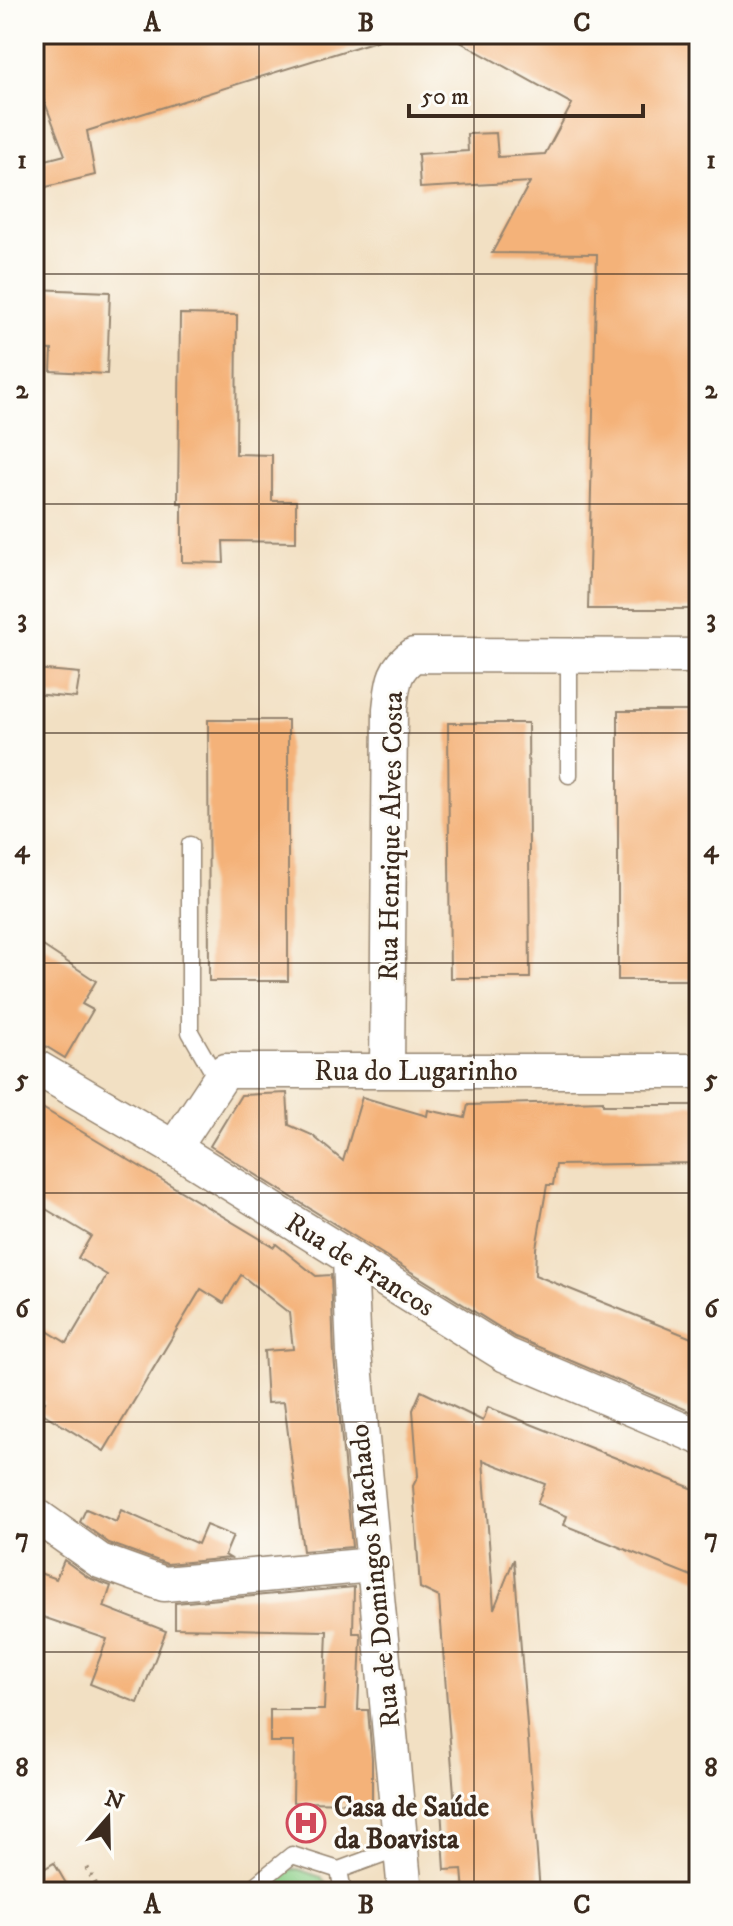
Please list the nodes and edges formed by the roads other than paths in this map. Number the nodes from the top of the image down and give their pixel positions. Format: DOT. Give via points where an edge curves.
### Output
graph roads {
  1 [pos="569,655"];
  2 [pos="699,656"];
  3 [pos="569,775"];
  4 [pos="190,845"];
  5 [pos="34,1066"];
  6 [pos="387,1070"];
  7 [pos="699,1071"];
  8 [pos="218,1081"];
  9 [pos="174,1148"];
  10 [pos="350,1260"];
  11 [pos="699,1437"];
  12 [pos="34,1514"];
  13 [pos="373,1565"];
  14 [pos="401,1847"];
  15 [pos="339,1870"];
  16 [pos="247,1892"];
  17 [pos="343,1892"];
  18 [pos="405,1892"];
  1 -- 2 [label="street, Rua Henrique Alves Costa"];
  1 -- 3 [label="lane"];
  1 -- 6 [label="street, Rua Henrique Alves Costa" via="414,655 394,678"];
  4 -- 8 [label="lane" via="190,1032"];
  5 -- 9 [label="street, Rua de Francos"];
  6 -- 7 [label="street, Rua do Lugarinho"];
  6 -- 8 [label="street, Rua do Lugarinho" via="225,1071"];
  8 -- 9 [label="street"];
  9 -- 10 [label="street, Rua de Francos"];
  10 -- 11 [label="street, Rua de Francos" via="506,1355"];
  10 -- 13 [label="street, Rua de Domingos Machado"];
  12 -- 13 [label="street" via="100,1561 164,1584"];
  13 -- 14 [label="street, Rua de Domingos Machado"];
  14 -- 15 [label="lane"];
  14 -- 18 [label="street, Rua de Domingos Machado"];
  15 -- 16 [label="lane" via="292,1855"];
  15 -- 17 [label="lane"];
}
